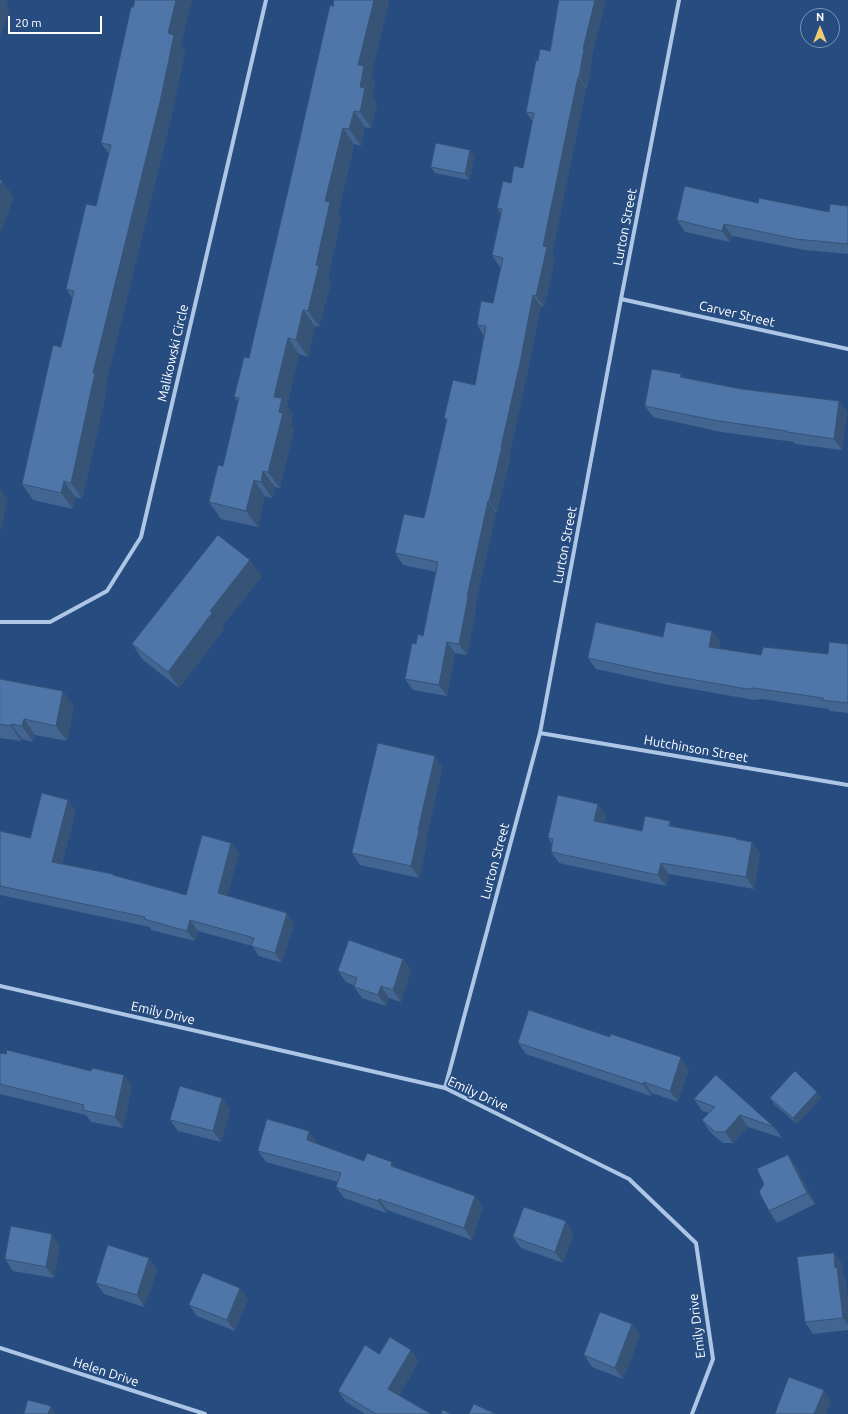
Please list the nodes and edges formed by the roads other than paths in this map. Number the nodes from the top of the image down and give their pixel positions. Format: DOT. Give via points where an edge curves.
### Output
graph roads {
  1 [pos="266,0"];
  2 [pos="679,0"];
  3 [pos="621,299"];
  4 [pos="848,349"];
  5 [pos="0,622"];
  6 [pos="540,733"];
  7 [pos="848,785"];
  8 [pos="0,986"];
  9 [pos="445,1088"];
  10 [pos="0,1348"];
  11 [pos="205,1414"];
  12 [pos="692,1414"];
  1 -- 5 [label="street, Malikowski Circle" via="140,537 107,591 50,622"];
  2 -- 3 [label="street, Lurton Street"];
  3 -- 4 [label="street, Carver Street"];
  3 -- 6 [label="street, Lurton Street"];
  6 -- 7 [label="street, Hutchinson Street"];
  6 -- 9 [label="street, Lurton Street"];
  8 -- 9 [label="street, Emily Drive"];
  9 -- 12 [label="street, Emily Drive" via="629,1179 696,1243 713,1359"];
  10 -- 11 [label="street, Helen Drive"];
}
